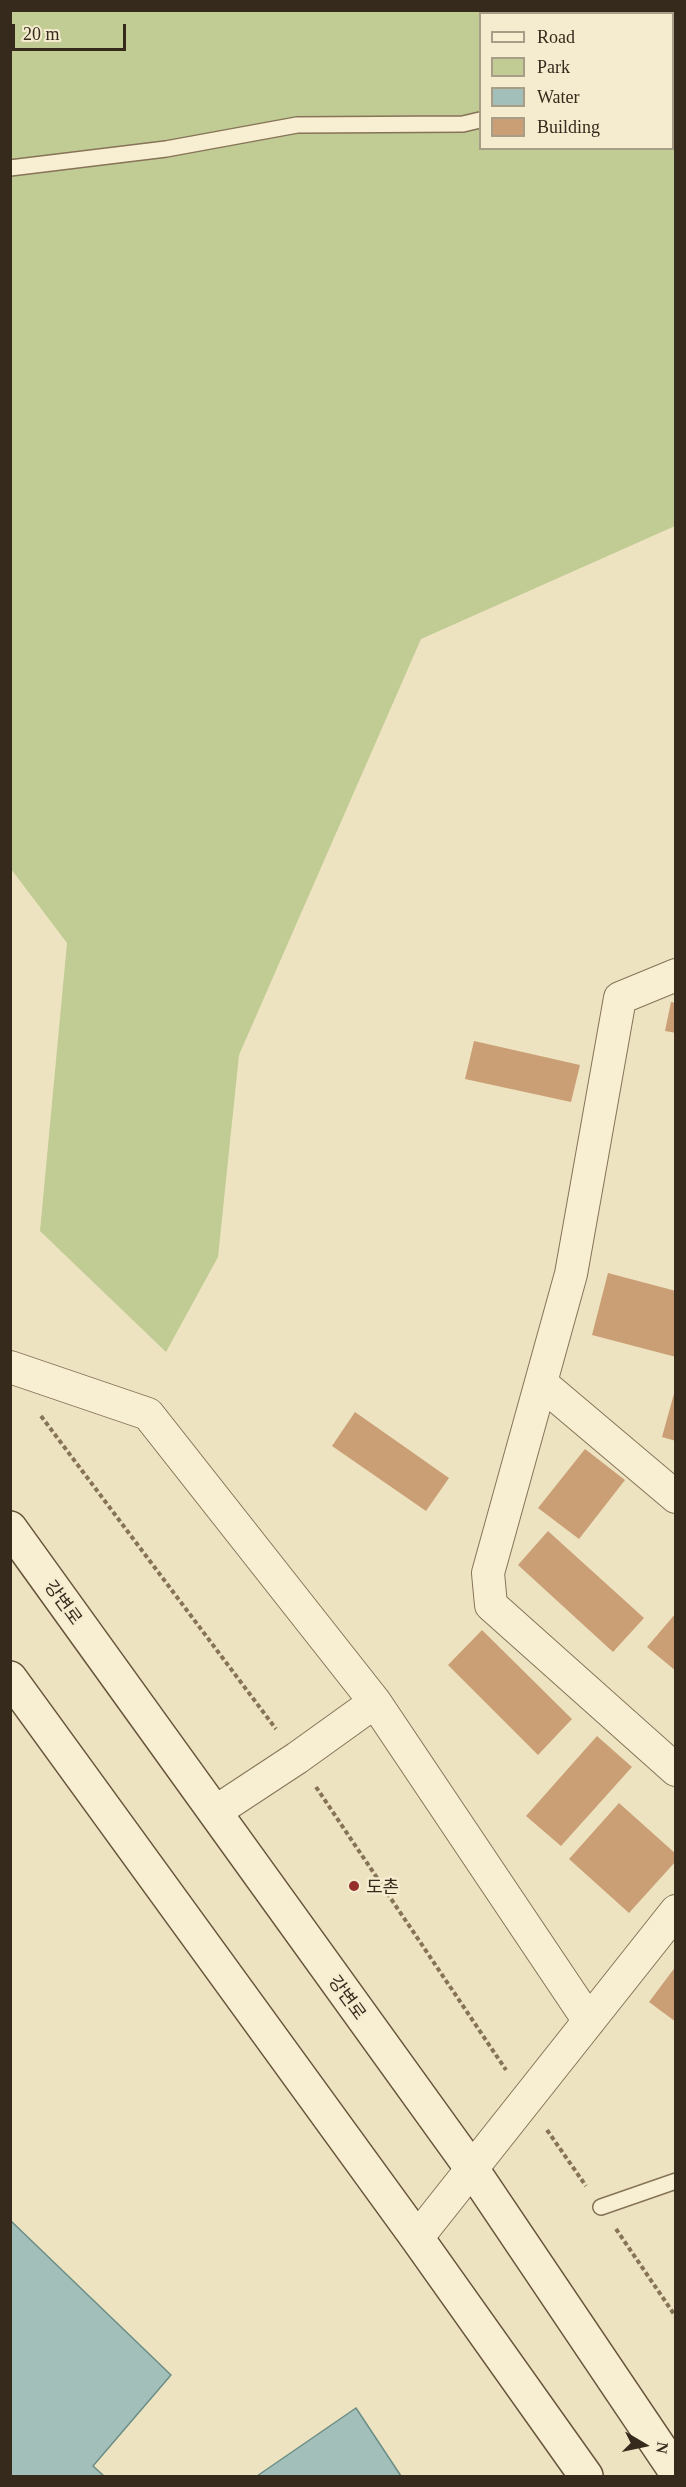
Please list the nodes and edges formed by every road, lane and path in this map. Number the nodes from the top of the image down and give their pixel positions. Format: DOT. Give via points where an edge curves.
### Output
graph roads {
  1 [pos="479,120"];
  2 [pos="10,168"];
  3 [pos="675,975"];
  4 [pos="10,1366"];
  5 [pos="541,1383"];
  6 [pos="39,1413"];
  7 [pos="675,1497"];
  8 [pos="10,1528"];
  9 [pos="10,1678"];
  10 [pos="375,1702"];
  11 [pos="297,1758"];
  12 [pos="675,1770"];
  13 [pos="215,1812"];
  14 [pos="675,1911"];
  15 [pos="589,2021"];
  16 [pos="526,2100"];
  17 [pos="472,2169"];
  18 [pos="675,2181"];
  19 [pos="601,2206"];
  20 [pos="417,2238"];
  21 [pos="675,2317"];
  22 [pos="675,2472"];
  23 [pos="586,2476"];
  1 -- 2 [label="lane" via="463,124 297,126 166,149"];
  3 -- 5 [label="street" via="620,999 571,1274"];
  4 -- 10 [label="street" via="148,1414"];
  5 -- 7 [label="street"];
  5 -- 12 [label="street" via="488,1573 491,1605"];
  6 -- 11 [label="path"];
  8 -- 13 [label="main road, 강변로"];
  9 -- 20 [label="main road"];
  10 -- 11 [label="street"];
  10 -- 15 [label="street"];
  11 -- 13 [label="street"];
  11 -- 16 [label="path"];
  13 -- 17 [label="main road, 강변로"];
  14 -- 15 [label="street"];
  15 -- 16 [label="street"];
  16 -- 17 [label="street"];
  16 -- 19 [label="path"];
  17 -- 20 [label="street"];
  17 -- 22 [label="main road, 강변로"];
  18 -- 19 [label="lane"];
  19 -- 21 [label="path"];
  20 -- 23 [label="main road"];
}
